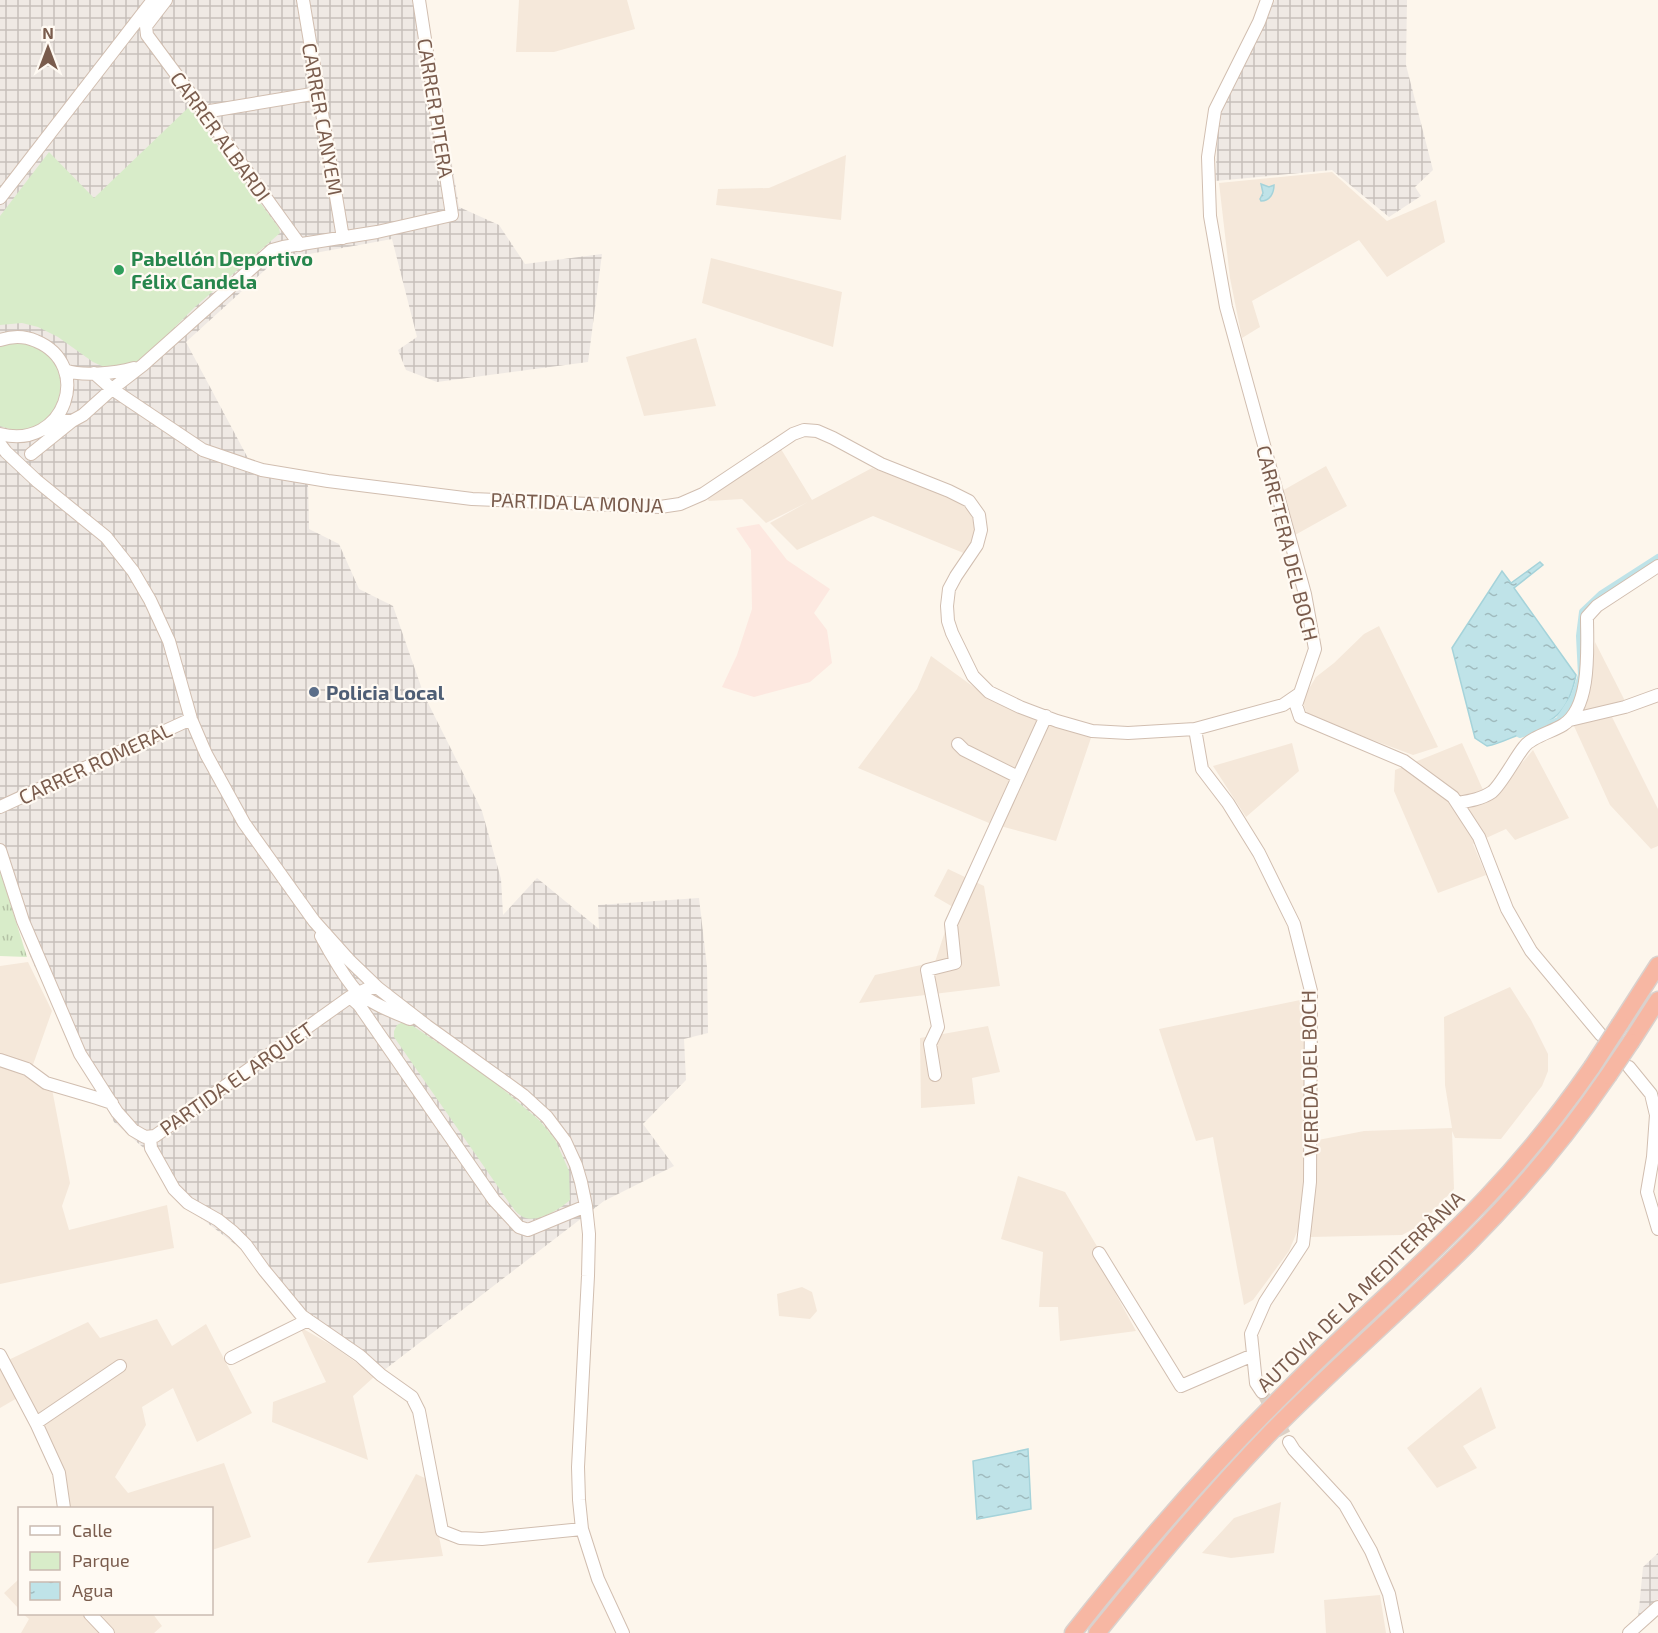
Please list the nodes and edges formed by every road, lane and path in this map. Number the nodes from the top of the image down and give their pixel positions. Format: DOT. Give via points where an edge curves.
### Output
graph roads {
  1 [pos="153,0"];
  2 [pos="167,0"];
  3 [pos="303,0"];
  4 [pos="419,0"];
  5 [pos="1267,0"];
  6 [pos="144,10"];
  7 [pos="318,93"];
  8 [pos="204,112"];
  9 [pos="0,198"];
  10 [pos="343,238"];
  11 [pos="300,244"];
  12 [pos="2,338"];
  13 [pos="143,365"];
  14 [pos="65,370"];
  15 [pos="94,373"];
  16 [pos="112,389"];
  17 [pos="53,421"];
  18 [pos="72,421"];
  19 [pos="0,434"];
  20 [pos="34,434"];
  21 [pos="0,444"];
  22 [pos="31,454"];
  23 [pos="37,481"];
  24 [pos="1658,566"];
  25 [pos="1299,694"];
  26 [pos="1658,695"];
  27 [pos="1046,716"];
  28 [pos="191,719"];
  29 [pos="1570,720"];
  30 [pos="1195,729"];
  31 [pos="958,744"];
  32 [pos="1018,777"];
  33 [pos="1457,803"];
  34 [pos="0,807"];
  35 [pos="0,850"];
  36 [pos="314,921"];
  37 [pos="1658,965"];
  38 [pos="378,988"];
  39 [pos="354,995"];
  40 [pos="1658,1000"];
  41 [pos="426,1026"];
  42 [pos="1601,1035"];
  43 [pos="0,1060"];
  44 [pos="1629,1067"];
  45 [pos="935,1075"];
  46 [pos="1654,1092"];
  47 [pos="111,1103"];
  48 [pos="150,1137"];
  49 [pos="586,1206"];
  50 [pos="1658,1229"];
  51 [pos="1100,1253"];
  52 [pos="308,1320"];
  53 [pos="0,1355"];
  54 [pos="1253,1355"];
  55 [pos="231,1358"];
  56 [pos="120,1366"];
  57 [pos="1262,1392"];
  58 [pos="36,1423"];
  59 [pos="1289,1442"];
  60 [pos="64,1507"];
  61 [pos="582,1529"];
  62 [pos="1658,1606"];
  63 [pos="91,1615"];
  64 [pos="108,1633"];
  65 [pos="623,1633"];
  66 [pos="1073,1633"];
  67 [pos="1097,1633"];
  68 [pos="1397,1633"];
  69 [pos="1629,1633"];
  1 -- 6 [label="street"];
  2 -- 6 [label="street"];
  2 -- 8 [label="street, CARRER ALBARDI" via="146,26 147,35"];
  3 -- 7 [label="street, CARRER CANYEM"];
  4 -- 10 [label="street, CARRER PITERA" via="452,215"];
  5 -- 25 [label="street, CARRETERA DEL BOCH" via="1215,110 1208,157 1210,216 1226,307 1305,594 1315,649"];
  6 -- 9 [label="street"];
  7 -- 8 [label="street"];
  7 -- 10 [label="street, CARRER CANYEM"];
  8 -- 11 [label="street, CARRER ALBARDI"];
  10 -- 11 [label="street"];
  11 -- 13 [label="street" via="272,250"];
  12 -- 14 [label="street" via="19,336 42,343 52,350"];
  13 -- 15 [label="street" via="121,372"];
  13 -- 16 [label="street"];
  14 -- 15 [label="street"];
  14 -- 17 [label="street" via="66,397"];
  15 -- 16 [label="street, PARTIDA LA MONJA"];
  16 -- 18 [label="street"];
  16 -- 27 [label="street, PARTIDA LA MONJA" via="202,450 262,470 472,499 660,507 680,504 703,494 793,434 817,431 881,464 969,501 979,515 981,530 977,545 949,589 948,621 952,633 973,676 989,692"];
  17 -- 18 [label="street"];
  17 -- 20 [label="street"];
  18 -- 22 [label="street"];
  19 -- 20 [label="street"];
  20 -- 22 [label="street"];
  21 -- 23 [label="street"];
  22 -- 23 [label="street"];
  23 -- 28 [label="street" via="106,537 133,571 169,640"];
  24 -- 29 [label="street" via="1597,606 1587,617 1586,688"];
  25 -- 30 [label="street" via="1283,705"];
  25 -- 33 [label="street" via="1296,705 1300,717 1404,761"];
  26 -- 29 [label="street"];
  27 -- 30 [label="street" via="1092,730 1128,733"];
  27 -- 32 [label="street"];
  28 -- 34 [label="street, CARRER ROMERAL"];
  28 -- 36 [label="street" via="244,823"];
  29 -- 33 [label="street" via="1526,744 1493,791 1473,801"];
  30 -- 54 [label="street, VEREDA DEL BOCH" via="1202,769 1259,854 1294,924 1311,991 1310,1182 1303,1244 1265,1302 1251,1334"];
  31 -- 32 [label="street"];
  32 -- 45 [label="street" via="951,924 955,963 927,970 938,1027 930,1044"];
  33 -- 42 [label="street" via="1479,837 1507,909 1531,951"];
  35 -- 47 [label="street, PARTIDA EL ARQUET" via="23,921 80,1054"];
  36 -- 38 [label="street"];
  36 -- 39 [label="street"];
  37 -- 66 [label="highway, AUTOVIA DE LA MEDITERRÀNIA, bridge" via="1549,1126 1487,1197 1219,1460"];
  38 -- 39 [label="street"];
  38 -- 41 [label="street"];
  39 -- 41 [label="street"];
  39 -- 48 [label="street, PARTIDA EL ARQUET"];
  39 -- 49 [label="street" via="494,1200 519,1227 528,1230"];
  40 -- 67 [label="highway, AUTOVIA DE LA MEDITERRÀNIA, bridge" via="1561,1140 1498,1213 1215,1491"];
  41 -- 49 [label="street" via="547,1117 565,1141 576,1166"];
  43 -- 47 [label="street" via="27,1069 46,1083"];
  44 -- 46 [label="street"];
  46 -- 50 [label="street" via="1656,1115 1647,1192"];
  47 -- 48 [label="street, PARTIDA EL ARQUET" via="133,1130"];
  48 -- 52 [label="street" via="151,1148 174,1189 246,1245"];
  49 -- 61 [label="street" via="588,1276 578,1467"];
  51 -- 54 [label="street" via="1181,1386"];
  52 -- 55 [label="street"];
  52 -- 61 [label="street" via="412,1397 419,1411 442,1532 460,1539 482,1539"];
  53 -- 58 [label="street"];
  54 -- 57 [label="street, VEREDA DEL BOCH" via="1256,1383"];
  56 -- 58 [label="street"];
  58 -- 60 [label="street" via="59,1473"];
  59 -- 68 [label="street" via="1345,1505 1389,1594"];
  61 -- 65 [label="street" via="598,1579"];
  62 -- 69 [label="street"];
  63 -- 64 [label="street"];
}
